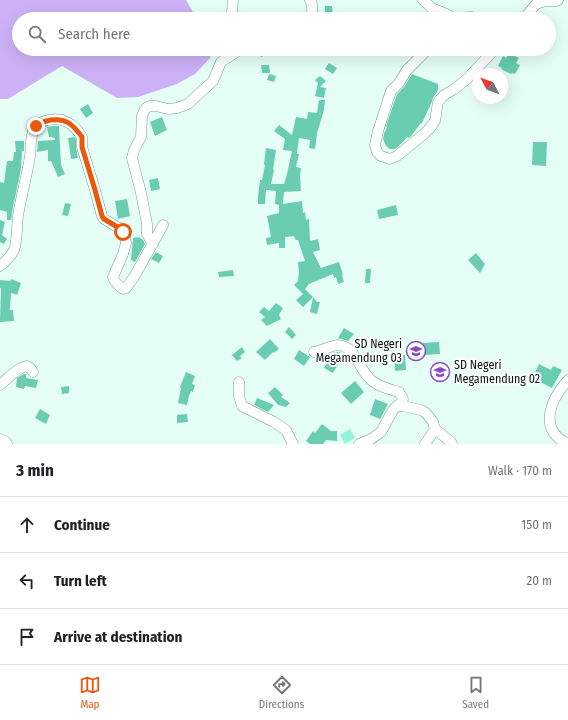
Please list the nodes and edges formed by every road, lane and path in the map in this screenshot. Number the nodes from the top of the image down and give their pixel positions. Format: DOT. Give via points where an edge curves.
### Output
graph roads {
  1 [pos="233,0"];
  2 [pos="310,0"];
  3 [pos="423,0"];
  4 [pos="558,0"];
  5 [pos="232,12"];
  6 [pos="312,12"];
  7 [pos="442,12"];
  8 [pos="530,12"];
  9 [pos="230,56"];
  10 [pos="421,56"];
  11 [pos="488,56"];
  12 [pos="163,225"];
  13 [pos="153,244"];
  14 [pos="0,266"];
  15 [pos="314,352"];
  16 [pos="33,372"];
  17 [pos="568,380"];
  18 [pos="239,382"];
  19 [pos="0,385"];
  20 [pos="401,406"];
  21 [pos="435,429"];
  22 [pos="0,439"];
  23 [pos="7,444"];
  24 [pos="293,444"];
  25 [pos="358,444"];
  26 [pos="425,444"];
  27 [pos="452,444"];
  28 [pos="568,444"];
  1 -- 5 [label="street"];
  2 -- 6 [label="street"];
  3 -- 7 [label="street"];
  4 -- 8 [label="street" via="536,4"];
  9 -- 13 [label="street" via="221,62 213,81 188,104 168,109 150,106 144,111 141,137 132,158 141,193 147,234"];
  10 -- 11 [label="street" via="391,91 375,145 377,152 385,158 397,156 430,128 435,121 438,102 467,79"];
  12 -- 13 [label="street"];
  13 -- 14 [label="street" via="126,288 120,287 113,277 123,254 125,237 119,228 102,216 82,147 82,137 74,126 58,119 39,123 34,130 14,248"];
  15 -- 20 [label="street" via="336,345 344,346 355,356 370,379 380,386 399,392 403,399"];
  16 -- 19 [label="street" via="24,366"];
  17 -- 28 [label="street" via="553,401 550,420 554,432"];
  18 -- 24 [label="street" via="238,396 242,406 286,430"];
  20 -- 21 [label="street" via="426,413"];
  20 -- 25 [label="street" via="393,410 381,432"];
  21 -- 26 [label="street"];
  21 -- 27 [label="street"];
  22 -- 23 [label="street"];
}
